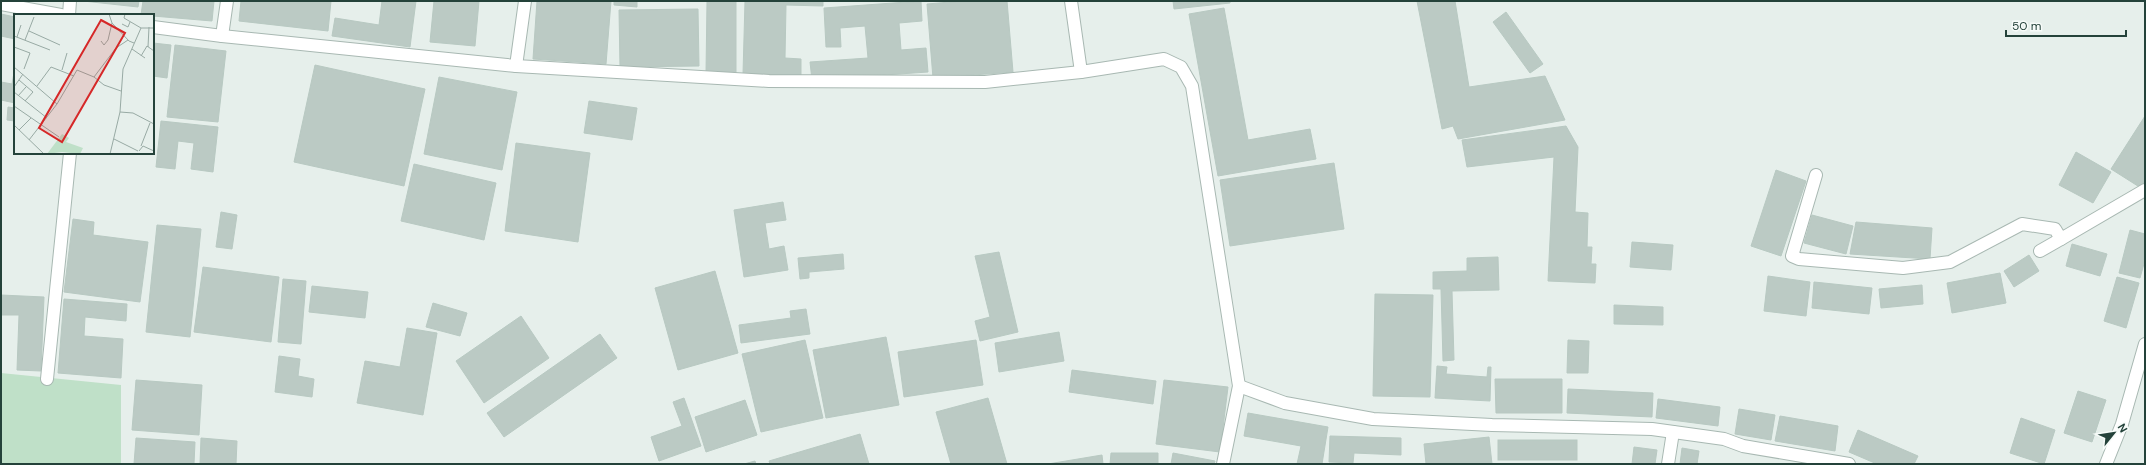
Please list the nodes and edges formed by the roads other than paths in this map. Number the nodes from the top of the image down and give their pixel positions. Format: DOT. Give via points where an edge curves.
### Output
graph roads {
  1 [pos="70,1"];
  2 [pos="227,1"];
  3 [pos="525,1"];
  4 [pos="1071,1"];
  5 [pos="1,4"];
  6 [pos="56,14"];
  7 [pos="69,14"];
  8 [pos="154,27"];
  9 [pos="222,36"];
  10 [pos="516,66"];
  11 [pos="1081,72"];
  12 [pos="70,154"];
  13 [pos="1816,175"];
  14 [pos="2145,190"];
  15 [pos="2061,239"];
  16 [pos="2040,251"];
  17 [pos="2145,344"];
  18 [pos="47,379"];
  19 [pos="1239,386"];
  20 [pos="1673,432"];
  21 [pos="1223,464"];
  22 [pos="1668,464"];
  23 [pos="1849,464"];
  24 [pos="2106,464"];
  1 -- 7 [label="street"];
  2 -- 9 [label="street"];
  3 -- 10 [label="street"];
  4 -- 11 [label="street"];
  5 -- 6 [label="street"];
  8 -- 9 [label="street"];
  9 -- 10 [label="street"];
  10 -- 11 [label="street" via="769,81 985,82"];
  11 -- 19 [label="street" via="1164,59 1181,67 1192,86"];
  12 -- 18 [label="street"];
  13 -- 15 [label="street" via="1792,256 1799,259 1903,268 1950,262 2022,224 2055,229"];
  14 -- 15 [label="street"];
  15 -- 16 [label="street"];
  17 -- 24 [label="street" via="2122,424"];
  19 -- 20 [label="street" via="1285,403 1373,419 1652,429"];
  19 -- 21 [label="street"];
  20 -- 22 [label="street"];
  20 -- 23 [label="street" via="1724,439 1743,446"];
}
